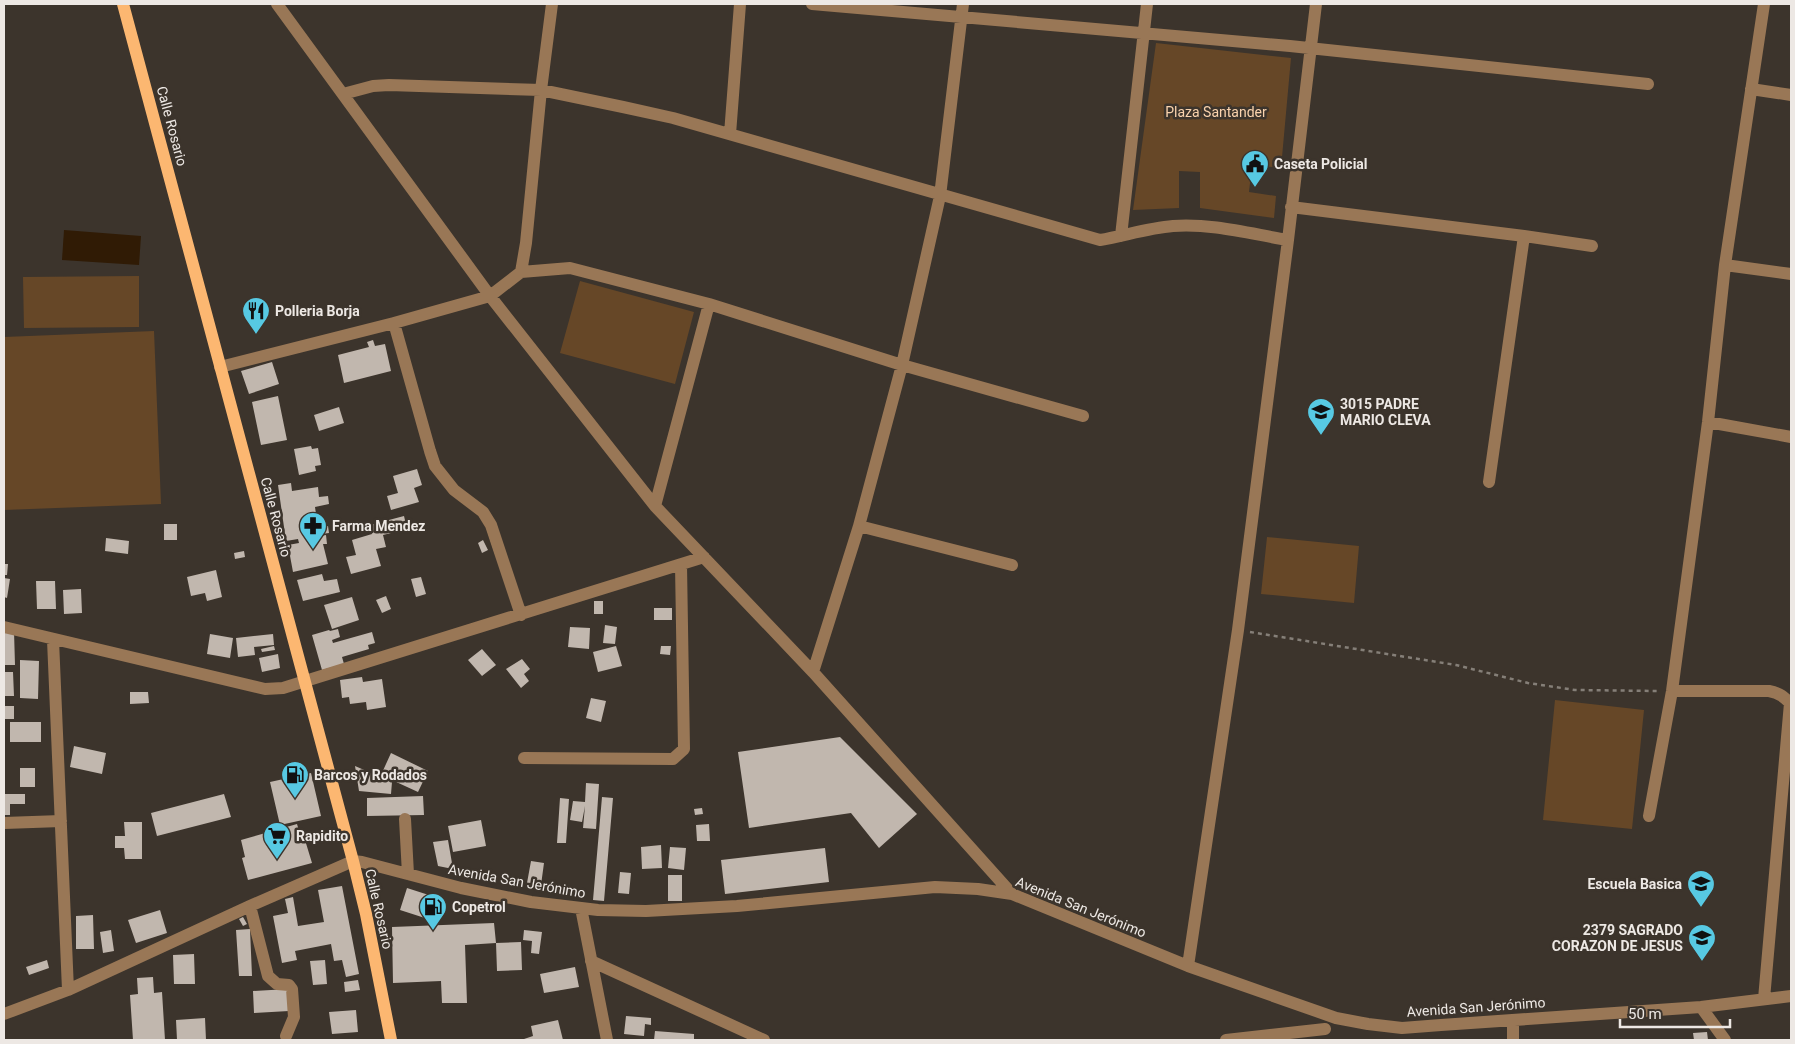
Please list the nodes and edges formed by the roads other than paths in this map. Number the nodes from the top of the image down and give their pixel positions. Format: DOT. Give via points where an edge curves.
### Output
graph roads {
  1 [pos="123,4"];
  2 [pos="277,4"];
  3 [pos="552,4"];
  4 [pos="740,4"];
  5 [pos="812,4"];
  6 [pos="1147,4"];
  7 [pos="1316,4"];
  8 [pos="1764,4"];
  9 [pos="963,10"];
  10 [pos="1144,33"];
  11 [pos="1311,49"];
  12 [pos="1648,84"];
  13 [pos="1751,89"];
  14 [pos="541,90"];
  15 [pos="343,94"];
  16 [pos="1791,95"];
  17 [pos="730,134"];
  18 [pos="940,196"];
  19 [pos="1291,207"];
  20 [pos="1121,236"];
  21 [pos="1524,236"];
  22 [pos="1288,240"];
  23 [pos="1592,246"];
  24 [pos="1725,265"];
  25 [pos="521,272"];
  26 [pos="1791,274"];
  27 [pos="490,296"];
  28 [pos="709,304"];
  29 [pos="394,324"];
  30 [pos="902,365"];
  31 [pos="220,367"];
  32 [pos="1083,416"];
  33 [pos="1708,422"];
  34 [pos="1791,437"];
  35 [pos="1489,482"];
  36 [pos="655,506"];
  37 [pos="860,526"];
  38 [pos="704,557"];
  39 [pos="681,565"];
  40 [pos="1012,565"];
  41 [pos="521,614"];
  42 [pos="4,627"];
  43 [pos="53,640"];
  44 [pos="813,672"];
  45 [pos="304,682"];
  46 [pos="1672,691"];
  47 [pos="1790,704"];
  48 [pos="524,758"];
  49 [pos="1785,814"];
  50 [pos="1649,816"];
  51 [pos="405,819"];
  52 [pos="61,821"];
  53 [pos="4,824"];
  54 [pos="353,861"];
  55 [pos="408,874"];
  56 [pos="1012,894"];
  57 [pos="250,906"];
  58 [pos="581,908"];
  59 [pos="591,961"];
  60 [pos="1188,966"];
  61 [pos="68,990"];
  62 [pos="1791,996"];
  63 [pos="1764,1000"];
  64 [pos="1701,1007"];
  65 [pos="4,1014"];
  66 [pos="1325,1014"];
  67 [pos="1513,1020"];
  68 [pos="1324,1035"];
  69 [pos="286,1036"];
  70 [pos="391,1040"];
  71 [pos="607,1040"];
  72 [pos="764,1040"];
  73 [pos="1226,1040"];
  74 [pos="1513,1040"];
  75 [pos="1725,1040"];
  1 -- 31 [label="main road, Calle Rosario"];
  2 -- 15 [label="street"];
  3 -- 14 [label="street"];
  4 -- 17 [label="street"];
  5 -- 9 [label="street"];
  6 -- 10 [label="street"];
  7 -- 11 [label="street"];
  8 -- 13 [label="street"];
  9 -- 10 [label="street"];
  9 -- 18 [label="street"];
  10 -- 11 [label="street"];
  10 -- 20 [label="street"];
  11 -- 12 [label="street"];
  11 -- 19 [label="street"];
  13 -- 16 [label="street"];
  13 -- 24 [label="street"];
  14 -- 15 [label="street" via="389,85"];
  14 -- 17 [label="street" via="673,118"];
  14 -- 25 [label="street"];
  15 -- 27 [label="street"];
  17 -- 18 [label="street"];
  18 -- 20 [label="street" via="1088,238 1100,240"];
  18 -- 30 [label="street"];
  19 -- 21 [label="street"];
  19 -- 22 [label="street"];
  20 -- 22 [label="street" via="1174,226 1206,227"];
  21 -- 23 [label="street"];
  21 -- 35 [label="street"];
  22 -- 60 [label="street" via="1238,630"];
  24 -- 26 [label="street"];
  24 -- 33 [label="street"];
  25 -- 27 [label="street"];
  25 -- 28 [label="street" via="570,268"];
  27 -- 29 [label="street"];
  27 -- 36 [label="street"];
  28 -- 30 [label="street"];
  28 -- 36 [label="street"];
  29 -- 31 [label="street"];
  29 -- 41 [label="street" via="435,466 454,490 483,512 491,525"];
  30 -- 32 [label="street"];
  30 -- 37 [label="street"];
  31 -- 45 [label="main road, Calle Rosario"];
  33 -- 34 [label="street"];
  33 -- 46 [label="street"];
  36 -- 38 [label="street"];
  37 -- 40 [label="street"];
  37 -- 44 [label="street"];
  38 -- 39 [label="street"];
  38 -- 44 [label="street"];
  39 -- 41 [label="street"];
  39 -- 48 [label="street" via="684,749 673,759"];
  41 -- 45 [label="street"];
  42 -- 43 [label="street"];
  43 -- 45 [label="street" via="265,689"];
  43 -- 52 [label="street"];
  44 -- 56 [label="street"];
  45 -- 54 [label="main road, Calle Rosario"];
  46 -- 47 [label="street" via="1769,692 1778,693"];
  46 -- 50 [label="street"];
  47 -- 49 [label="street"];
  49 -- 63 [label="street"];
  51 -- 55 [label="street"];
  52 -- 53 [label="street"];
  52 -- 61 [label="street"];
  54 -- 55 [label="street, Avenida San Jerónimo"];
  54 -- 57 [label="street"];
  54 -- 70 [label="main road, Calle Rosario"];
  55 -- 58 [label="street, Avenida San Jerónimo" via="504,897"];
  56 -- 58 [label="street, Avenida San Jerónimo" via="935,887 655,911"];
  56 -- 60 [label="street, Avenida San Jerónimo"];
  57 -- 61 [label="street"];
  57 -- 69 [label="street" via="268,976 277,984 289,985 292,989 294,1017"];
  58 -- 59 [label="street"];
  59 -- 71 [label="street"];
  59 -- 72 [label="street"];
  60 -- 66 [label="street, Avenida San Jerónimo"];
  61 -- 65 [label="street"];
  62 -- 63 [label="street, Avenida San Jerónimo"];
  63 -- 64 [label="street, Avenida San Jerónimo"];
  64 -- 67 [label="street, Avenida San Jerónimo"];
  64 -- 75 [label="street"];
  66 -- 67 [label="street, Avenida San Jerónimo" via="1402,1028"];
  66 -- 68 [label="street"];
  67 -- 74 [label="street"];
  68 -- 73 [label="street"];
}
